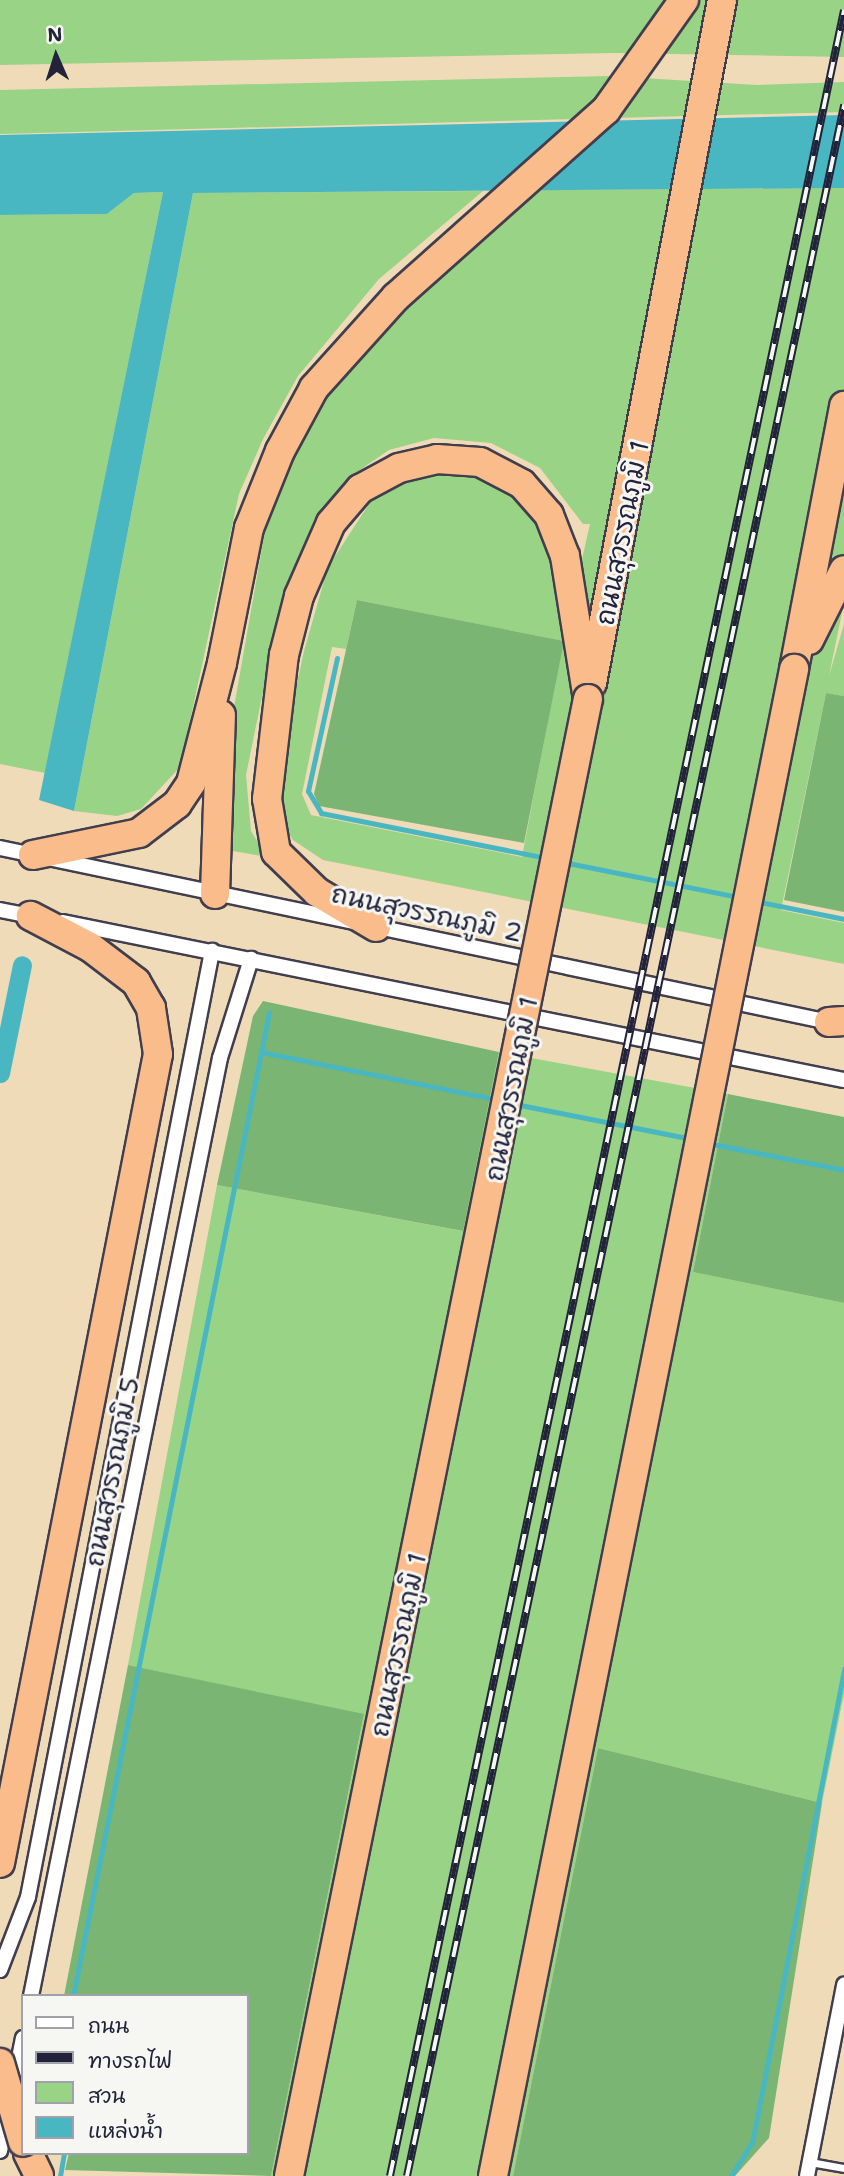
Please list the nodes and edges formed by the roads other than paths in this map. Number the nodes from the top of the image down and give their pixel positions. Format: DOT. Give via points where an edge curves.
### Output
graph roads {
  1 [pos="684,0"];
  2 [pos="722,0"];
  3 [pos="844,406"];
  4 [pos="844,570"];
  5 [pos="222,663"];
  6 [pos="794,669"];
  7 [pos="588,699"];
  8 [pos="0,848"];
  9 [pos="33,855"];
  10 [pos="215,894"];
  11 [pos="0,910"];
  12 [pos="31,916"];
  13 [pos="376,927"];
  14 [pos="212,951"];
  15 [pos="251,960"];
  16 [pos="839,1022"];
  17 [pos="844,1080"];
  18 [pos="0,1863"];
  19 [pos="0,1970"];
  20 [pos="844,1985"];
  21 [pos="31,1994"];
  22 [pos="21,2048"];
  23 [pos="0,2063"];
  24 [pos="21,2135"];
  25 [pos="0,2151"];
  26 [pos="29,2155"];
  27 [pos="844,2168"];
  28 [pos="808,2169"];
  29 [pos="39,2176"];
  30 [pos="289,2176"];
  31 [pos="493,2176"];
  1 -- 5 [label="highway" via="606,110 396,296 341,356 280,451 249,528"];
  2 -- 7 [label="highway, ถนนสุวรรณภูมิ 1"];
  3 -- 6 [label="highway"];
  4 -- 6 [label="highway"];
  5 -- 9 [label="highway" via="191,783 177,804 139,833"];
  5 -- 10 [label="highway"];
  6 -- 31 [label="highway, bridge"];
  7 -- 13 [label="highway" via="565,556 549,515 522,484 480,462 437,459 399,468 360,489 313,560 284,655 267,799 276,852 317,892"];
  7 -- 30 [label="highway, ถนนสุวรรณภูมิ 1, bridge"];
  8 -- 9 [label="street, ถนนสุวรรณภูมิ 2"];
  9 -- 10 [label="street, ถนนสุวรรณภูมิ 2"];
  10 -- 13 [label="street, ถนนสุวรรณภูมิ 2"];
  11 -- 12 [label="street"];
  12 -- 14 [label="street"];
  12 -- 18 [label="highway" via="90,947 136,982 157,1032"];
  13 -- 16 [label="street, ถนนสุวรรณภูมิ 2"];
  14 -- 15 [label="street"];
  14 -- 19 [label="street, ถนนสุวรรณภูมิ 5" via="28,1897"];
  15 -- 17 [label="street"];
  15 -- 21 [label="street, ถนนสุวรรณภูมิ 5" via="220,1058"];
  20 -- 28 [label="street"];
  22 -- 25 [label="street"];
  23 -- 24 [label="highway, bridge"];
  26 -- 29 [label="highway"];
  27 -- 28 [label="lane"];
}
